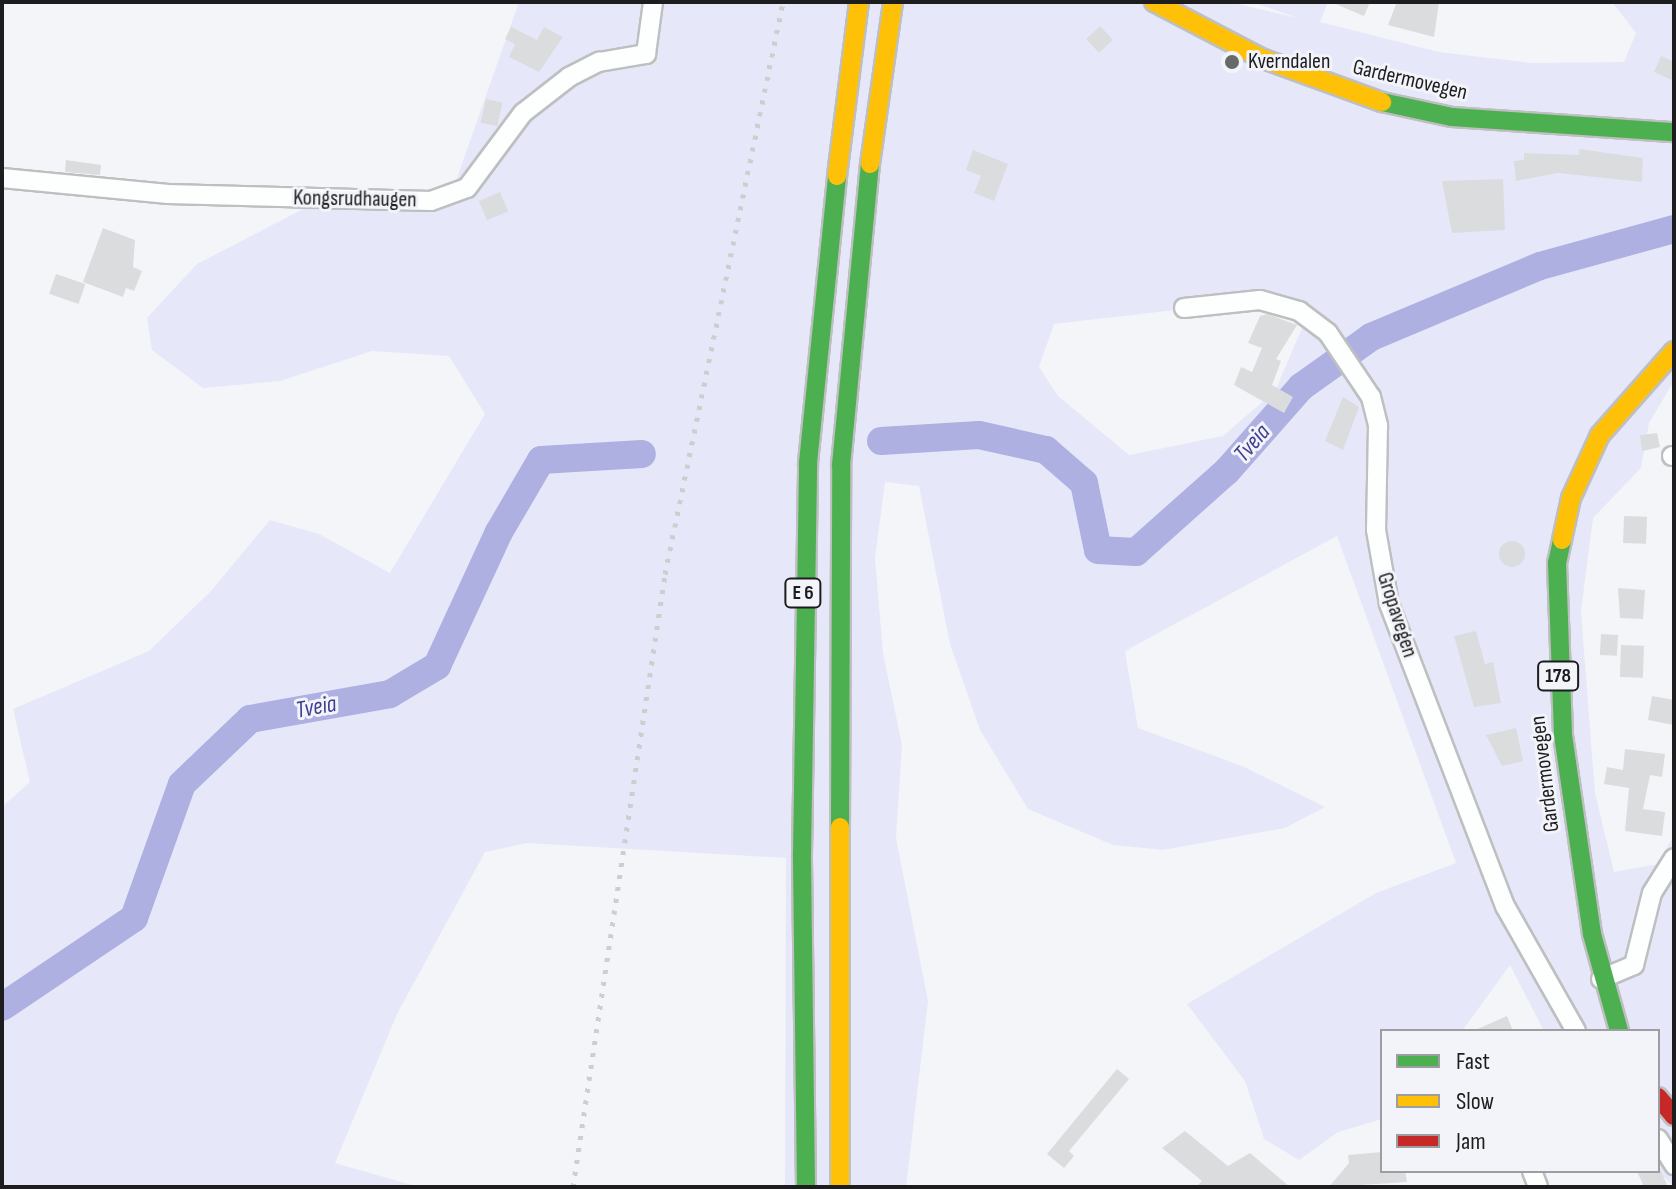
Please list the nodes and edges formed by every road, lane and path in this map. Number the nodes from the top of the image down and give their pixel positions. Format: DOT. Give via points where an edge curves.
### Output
graph roads {
  1 [pos="653,2"];
  2 [pos="859,2"];
  3 [pos="893,2"];
  4 [pos="1154,2"];
  5 [pos="1674,132"];
  6 [pos="2,178"];
  7 [pos="1184,308"];
  8 [pos="1674,351"];
  9 [pos="1674,858"];
  10 [pos="1601,979"];
  11 [pos="1575,1029"];
  12 [pos="1618,1029"];
  13 [pos="1660,1142"];
  14 [pos="1674,1165"];
  15 [pos="806,1187"];
  16 [pos="840,1187"];
  1 -- 6 [label="street, Kongsrudhaugen" via="646,54 599,62 569,77 523,113 474,182 431,201 168,194"];
  2 -- 15 [label="main road, E 6" via="816,337 808,463 802,822"];
  3 -- 16 [label="main road, E 6" via="864,210 841,465"];
  4 -- 5 [label="main road, Gardermovegen" via="1261,58 1370,99 1452,117"];
  7 -- 11 [label="street, Gropavegen" via="1278,303 1311,318 1344,353 1375,406 1376,530 1389,604 1505,906"];
  8 -- 10 [label="main road, Gardermovegen / 178" via="1600,435 1571,498 1557,563 1563,735"];
  9 -- 10 [label="street" via="1652,893 1634,965"];
  10 -- 12 [label="main road, Gardermovegen / 178"];
  13 -- 14 [label="street"];
}
